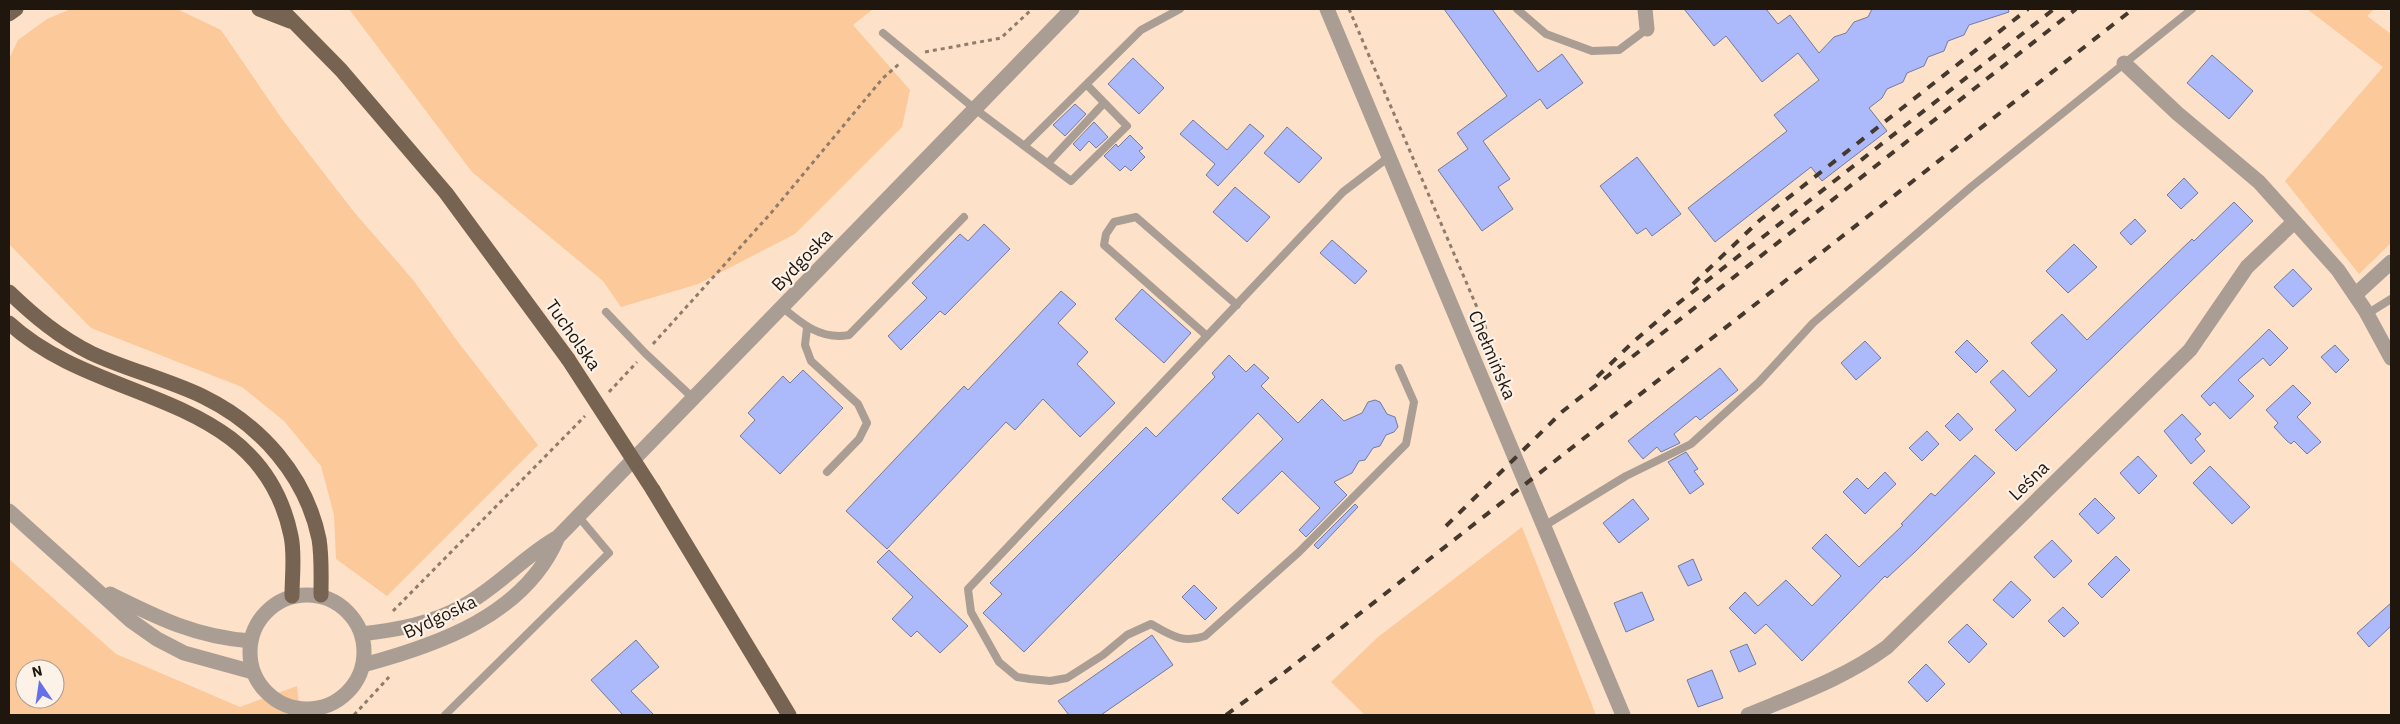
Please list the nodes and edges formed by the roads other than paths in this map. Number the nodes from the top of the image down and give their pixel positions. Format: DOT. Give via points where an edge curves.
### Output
graph roads {
  1 [pos="16,9"];
  2 [pos="259,9"];
  3 [pos="281,9"];
  4 [pos="287,9"];
  5 [pos="1072,9"];
  6 [pos="1180,9"];
  7 [pos="1327,9"];
  8 [pos="1517,9"];
  9 [pos="1645,9"];
  10 [pos="2192,9"];
  11 [pos="9,14"];
  12 [pos="298,24"];
  13 [pos="1647,29"];
  14 [pos="883,33"];
  15 [pos="2124,63"];
  16 [pos="1087,84"];
  17 [pos="1104,103"];
  18 [pos="976,109"];
  19 [pos="1024,146"];
  20 [pos="1390,156"];
  21 [pos="1048,163"];
  22 [pos="964,217"];
  23 [pos="2294,222"];
  24 [pos="2391,262"];
  25 [pos="9,292"];
  26 [pos="2355,295"];
  27 [pos="2391,299"];
  28 [pos="1237,304"];
  29 [pos="782,307"];
  30 [pos="606,312"];
  31 [pos="2367,314"];
  32 [pos="9,323"];
  33 [pos="807,328"];
  34 [pos="1207,336"];
  35 [pos="2391,358"];
  36 [pos="1399,368"];
  37 [pos="693,398"];
  38 [pos="828,472"];
  39 [pos="9,511"];
  40 [pos="578,516"];
  41 [pos="1544,526"];
  42 [pos="558,537"];
  43 [pos="95,587"];
  44 [pos="320,595"];
  45 [pos="292,596"];
  46 [pos="361,634"];
  47 [pos="251,641"];
  48 [pos="362,666"];
  49 [pos="253,672"];
  50 [pos="289,711"];
  51 [pos="322,711"];
  52 [pos="445,715"];
  53 [pos="789,715"];
  54 [pos="1624,715"];
  55 [pos="1748,715"];
  1 -- 11 [label="main road"];
  2 -- 12 [label="main road"];
  3 -- 12 [label="main road, Tucholska"];
  4 -- 12 [label="main road"];
  5 -- 18 [label="street, Bydgoska"];
  6 -- 16 [label="lane" via="1141,30"];
  7 -- 20 [label="street, Chełmińska"];
  8 -- 13 [label="lane" via="1546,34 1592,51 1619,50"];
  9 -- 13 [label="street"];
  10 -- 15 [label="lane"];
  12 -- 53 [label="main road, Tucholska, bridge" via="446,194 568,360 653,490"];
  14 -- 18 [label="lane"];
  15 -- 23 [label="street" via="2176,113 2259,182"];
  15 -- 41 [label="lane" via="1971,187 1813,323 1759,382 1691,444 1626,476"];
  16 -- 17 [label="lane"];
  16 -- 19 [label="lane"];
  17 -- 21 [label="lane"];
  17 -- 21 [label="lane" via="1127,126 1071,181"];
  18 -- 19 [label="lane"];
  18 -- 29 [label="street, Bydgoska"];
  19 -- 21 [label="lane"];
  20 -- 28 [label="lane" via="1343,192"];
  20 -- 41 [label="street, Chełmińska"];
  22 -- 33 [label="lane" via="849,335 835,338"];
  23 -- 26 [label="street" via="2338,270"];
  23 -- 55 [label="street, Leśna" via="2247,267 2190,350 1887,647 1841,676"];
  24 -- 26 [label="street"];
  25 -- 44 [label="main road" via="60,336 91,353 204,397 237,417 274,448 309,503 319,539"];
  26 -- 31 [label="street"];
  27 -- 31 [label="lane"];
  28 -- 34 [label="lane"];
  28 -- 34 [label="lane" via="1136,217 1114,222 1106,234 1104,245"];
  29 -- 33 [label="lane"];
  29 -- 37 [label="street, Bydgoska"];
  30 -- 37 [label="lane"];
  31 -- 35 [label="street"];
  32 -- 45 [label="main road" via="34,343 79,369 208,422 239,444 277,491 292,536"];
  33 -- 38 [label="lane" via="805,345 811,361 858,404 866,423 859,439"];
  34 -- 36 [label="lane" via="968,589 971,612 999,662 1017,677 1050,681 1067,678 1126,636 1151,624 1177,640 1205,636 1299,552 1406,444 1414,402"];
  37 -- 40 [label="street, Bydgoska"];
  39 -- 43 [label="street"];
  40 -- 42 [label="street, Bydgoska"];
  40 -- 52 [label="lane" via="609,553"];
  41 -- 54 [label="street, Chełmińska"];
  42 -- 46 [label="street, Bydgoska" via="537,548 511,572 464,606 434,620"];
  42 -- 48 [label="street, Bydgoska" via="550,556 497,611 459,633"];
  43 -- 47 [label="street" via="167,622 220,639"];
  43 -- 49 [label="street" via="130,620 184,653"];
  44 -- 45 [label="street"];
  44 -- 46 [label="street" via="348,613"];
  45 -- 47 [label="street" via="264,614"];
  46 -- 48 [label="street"];
  47 -- 49 [label="street"];
  48 -- 51 [label="street" via="348,692"];
  49 -- 50 [label="street" via="267,693"];
  50 -- 51 [label="street"];
}
